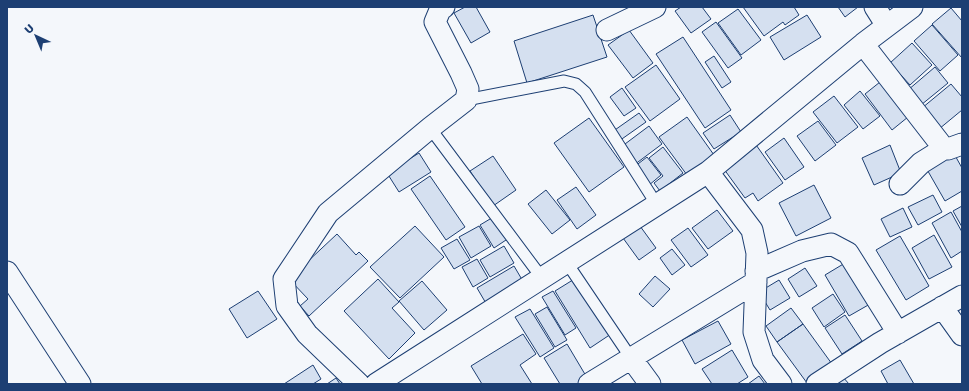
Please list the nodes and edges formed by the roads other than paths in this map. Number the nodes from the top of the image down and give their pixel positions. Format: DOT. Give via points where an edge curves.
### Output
graph roads {
  1 [pos="444,7"];
  2 [pos="875,7"];
  3 [pos="912,7"];
  4 [pos="650,8"];
  5 [pos="887,26"];
  6 [pos="607,30"];
  7 [pos="863,44"];
  8 [pos="466,100"];
  9 [pos="430,128"];
  10 [pos="953,146"];
  11 [pos="708,172"];
  12 [pos="900,184"];
  13 [pos="657,205"];
  14 [pos="567,262"];
  15 [pos="7,272"];
  16 [pos="756,276"];
  17 [pos="542,278"];
  18 [pos="962,296"];
  19 [pos="942,307"];
  20 [pos="898,334"];
  21 [pos="962,335"];
  22 [pos="631,358"];
  23 [pos="80,384"];
  24 [pos="359,384"];
  25 [pos="376,384"];
  26 [pos="589,384"];
  27 [pos="650,384"];
  28 [pos="781,384"];
  29 [pos="817,384"];
  1 -- 8 [label="street" via="435,22 468,89"];
  2 -- 5 [label="street"];
  3 -- 5 [label="street"];
  4 -- 6 [label="street"];
  5 -- 7 [label="street"];
  7 -- 10 [label="street"];
  7 -- 11 [label="street"];
  8 -- 9 [label="street"];
  8 -- 13 [label="lane" via="564,82 576,84 585,92"];
  9 -- 17 [label="lane"];
  9 -- 24 [label="street" via="328,213 284,279 287,306 307,334"];
  10 -- 12 [label="street" via="921,164"];
  11 -- 13 [label="street"];
  11 -- 16 [label="street" via="752,230 757,253"];
  13 -- 14 [label="street"];
  14 -- 17 [label="street"];
  14 -- 22 [label="lane"];
  15 -- 23 [label="street"];
  16 -- 20 [label="street" via="802,251 831,244 848,253"];
  16 -- 22 [label="street"];
  16 -- 28 [label="street" via="754,332 763,360"];
  17 -- 25 [label="street"];
  18 -- 19 [label="street"];
  19 -- 20 [label="street"];
  19 -- 21 [label="street"];
  20 -- 29 [label="street"];
  22 -- 26 [label="street"];
  22 -- 27 [label="street"];
}
